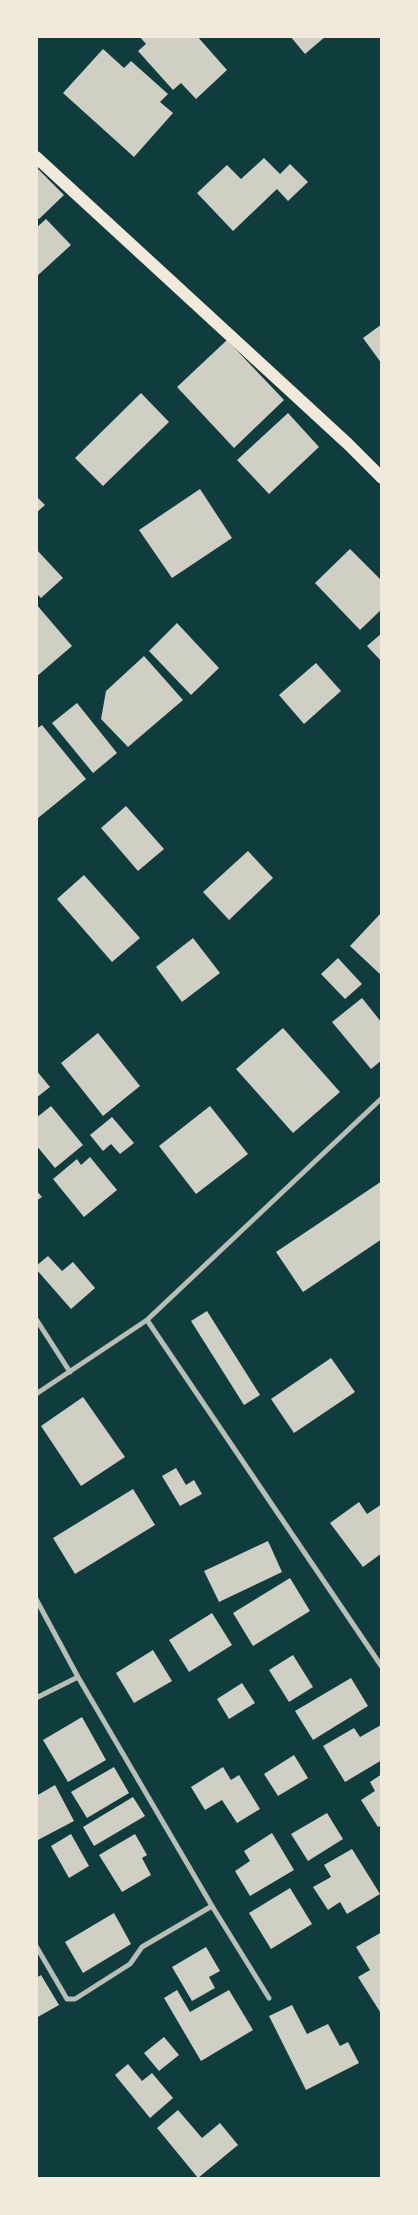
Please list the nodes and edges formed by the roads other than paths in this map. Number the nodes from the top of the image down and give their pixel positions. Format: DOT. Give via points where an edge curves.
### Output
graph roads {
  1 [pos="36,157"];
  2 [pos="382,478"];
  3 [pos="382,1098"];
  4 [pos="36,1319"];
  5 [pos="148,1320"];
  6 [pos="70,1372"];
  7 [pos="36,1394"];
  8 [pos="36,1599"];
  9 [pos="382,1667"];
  10 [pos="78,1677"];
  11 [pos="36,1698"];
  12 [pos="212,1906"];
  13 [pos="37,1948"];
  14 [pos="268,1998"];
  1 -- 2 [label="main road"];
  3 -- 5 [label="street"];
  4 -- 6 [label="street"];
  5 -- 6 [label="street"];
  5 -- 9 [label="street"];
  6 -- 7 [label="street"];
  8 -- 10 [label="street"];
  10 -- 11 [label="street"];
  10 -- 12 [label="street"];
  12 -- 13 [label="street" via="142,1947 130,1964 75,1999 67,1999"];
  12 -- 14 [label="street"];
}
